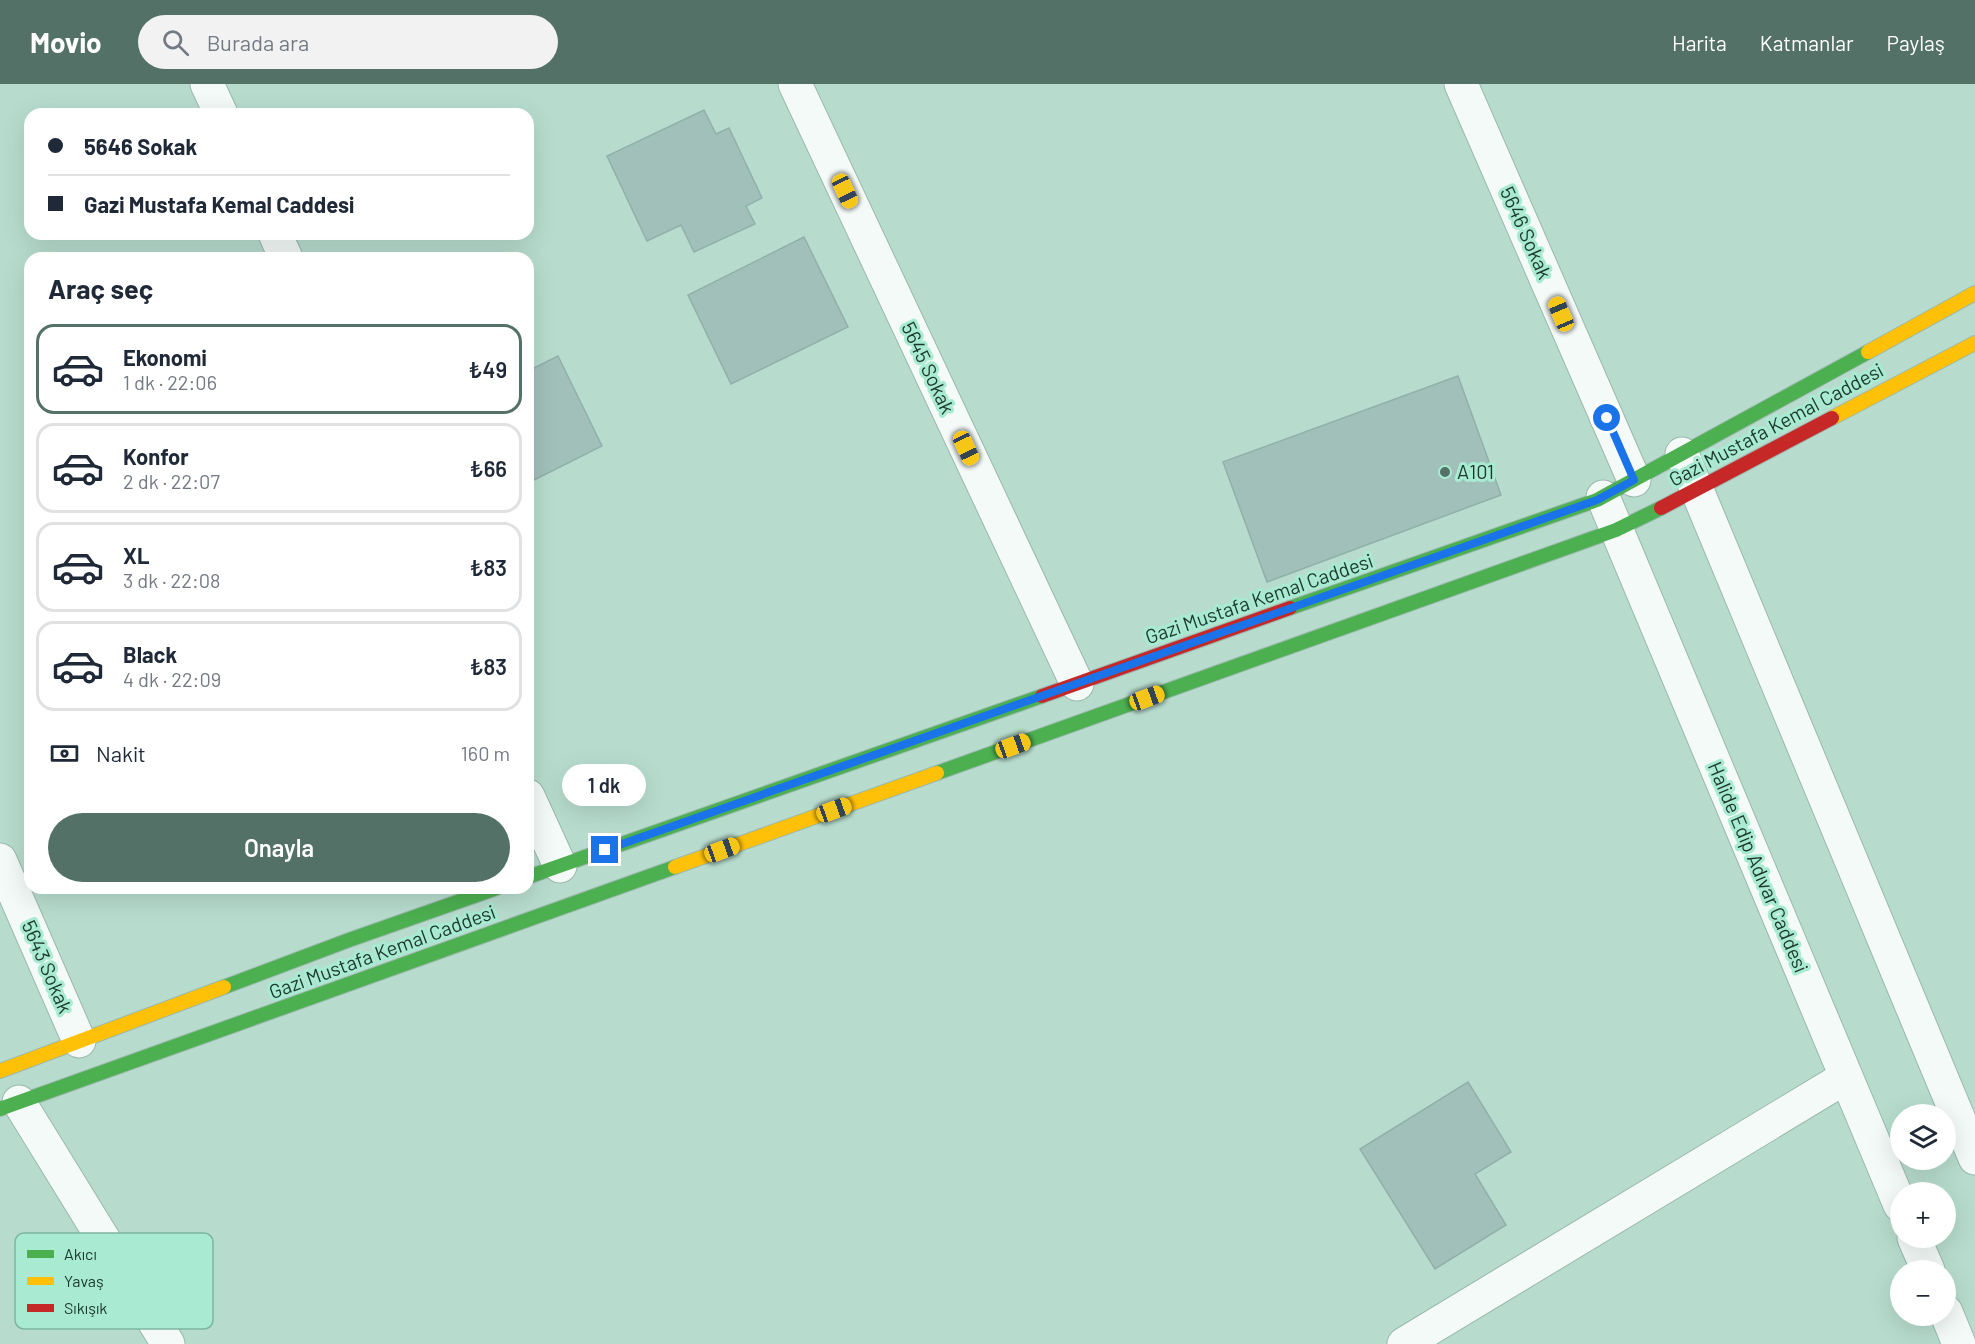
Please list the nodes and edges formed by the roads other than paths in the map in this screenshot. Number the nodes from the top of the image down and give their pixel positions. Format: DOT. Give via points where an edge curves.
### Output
graph roads {
  1 [pos="207,84"];
  2 [pos="795,84"];
  3 [pos="1461,84"];
  4 [pos="218,108"];
  5 [pos="1975,293"];
  6 [pos="1975,342"];
  7 [pos="1682,454"];
  8 [pos="1634,480"];
  9 [pos="1698,489"];
  10 [pos="1603,497"];
  11 [pos="1616,530"];
  12 [pos="1077,684"];
  13 [pos="534,809"];
  14 [pos="0,860"];
  15 [pos="560,866"];
  16 [pos="534,875"];
  17 [pos="480,894"];
  18 [pos="79,1041"];
  19 [pos="0,1071"];
  20 [pos="1846,1077"];
  21 [pos="10,1106"];
  22 [pos="1975,1158"];
  23 [pos="1890,1182"];
  24 [pos="94,1233"];
  25 [pos="1952,1326"];
  26 [pos="158,1329"];
  27 [pos="168,1344"];
  28 [pos="1404,1344"];
  29 [pos="1959,1344"];
  1 -- 4 [label="street"];
  2 -- 12 [label="street, 5645 Sokak"];
  3 -- 8 [label="street, 5646 Sokak"];
  5 -- 7 [label="street, Gazi Mustafa Kemal Caddesi"];
  6 -- 9 [label="street, Gazi Mustafa Kemal Caddesi"];
  7 -- 8 [label="street, Gazi Mustafa Kemal Caddesi"];
  7 -- 9 [label="street"];
  8 -- 10 [label="street, Gazi Mustafa Kemal Caddesi"];
  9 -- 11 [label="street, Gazi Mustafa Kemal Caddesi"];
  9 -- 22 [label="street"];
  10 -- 11 [label="street, Halide Edip Adıvar Caddesi"];
  10 -- 12 [label="street, Gazi Mustafa Kemal Caddesi"];
  11 -- 20 [label="street, Halide Edip Adıvar Caddesi"];
  11 -- 21 [label="street, Gazi Mustafa Kemal Caddesi"];
  12 -- 15 [label="street, Gazi Mustafa Kemal Caddesi"];
  13 -- 15 [label="street"];
  14 -- 18 [label="street, 5643 Sokak"];
  15 -- 16 [label="street, Gazi Mustafa Kemal Caddesi"];
  17 -- 18 [label="street, Gazi Mustafa Kemal Caddesi"];
  18 -- 19 [label="street, Gazi Mustafa Kemal Caddesi"];
  20 -- 23 [label="street, Halide Edip Adıvar Caddesi"];
  20 -- 28 [label="street"];
  21 -- 24 [label="street"];
  25 -- 29 [label="street"];
  26 -- 27 [label="street"];
}
